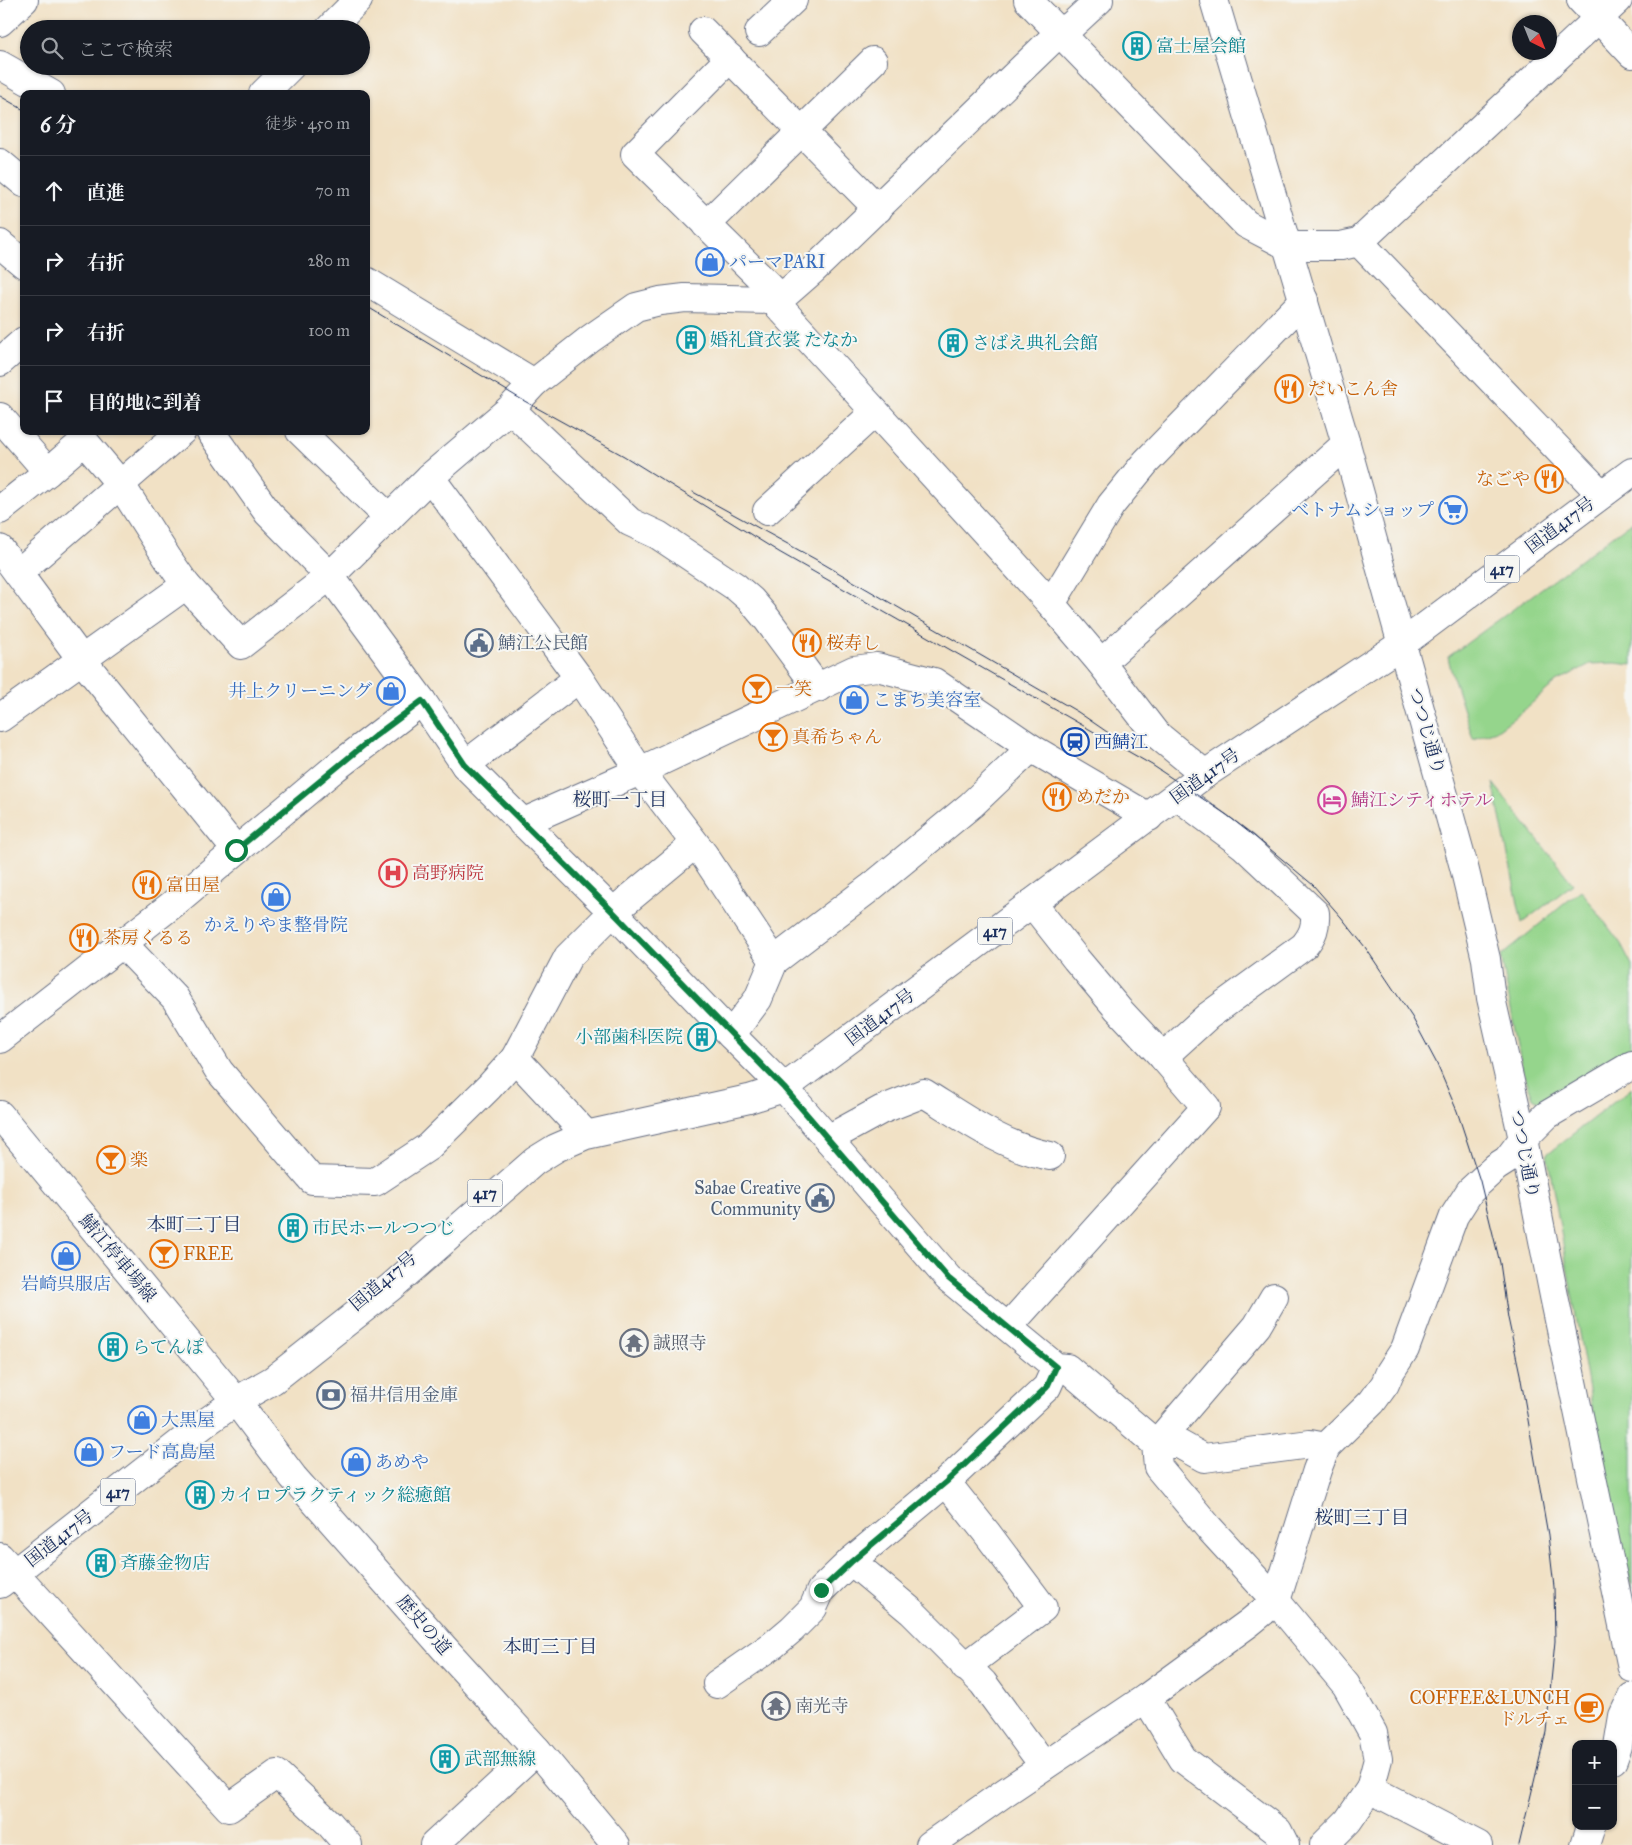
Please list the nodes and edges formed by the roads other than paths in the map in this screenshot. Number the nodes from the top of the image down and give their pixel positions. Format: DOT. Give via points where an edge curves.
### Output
graph roads {
  1 [pos="24,0"];
  2 [pos="358,0"];
  3 [pos="793,0"];
  4 [pos="1028,0"];
  5 [pos="1099,0"];
  6 [pos="1214,0"];
  7 [pos="1599,6"];
  8 [pos="338,20"];
  9 [pos="0,22"];
  10 [pos="703,31"];
  11 [pos="759,32"];
  12 [pos="1060,32"];
  13 [pos="1632,54"];
  14 [pos="730,58"];
  15 [pos="873,61"];
  16 [pos="0,65"];
  17 [pos="282,75"];
  18 [pos="44,90"];
  19 [pos="267,90"];
  20 [pos="802,131"];
  21 [pos="0,163"];
  22 [pos="20,180"];
  23 [pos="878,208"];
  24 [pos="706,225"];
  25 [pos="1359,242"];
  26 [pos="0,244"];
  27 [pos="1288,246"];
  28 [pos="20,261"];
  29 [pos="370,284"];
  30 [pos="777,299"];
  31 [pos="1304,300"];
  32 [pos="20,344"];
  33 [pos="0,362"];
  34 [pos="534,383"];
  35 [pos="510,409"];
  36 [pos="875,412"];
  37 [pos="0,417"];
  38 [pos="177,435"];
  39 [pos="213,435"];
  40 [pos="304,435"];
  41 [pos="1346,444"];
  42 [pos="48,472"];
  43 [pos="1632,472"];
  44 [pos="430,477"];
  45 [pos="121,485"];
  46 [pos="1601,494"];
  47 [pos="0,510"];
  48 [pos="767,511"];
  49 [pos="389,518"];
  50 [pos="0,549"];
  51 [pos="18,573"];
  52 [pos="330,576"];
  53 [pos="186,585"];
  54 [pos="1051,604"];
  55 [pos="1402,644"];
  56 [pos="82,660"];
  57 [pos="1101,663"];
  58 [pos="579,678"];
  59 [pos="818,688"];
  60 [pos="422,701"];
  61 [pos="0,718"];
  62 [pos="1031,748"];
  63 [pos="465,765"];
  64 [pos="640,771"];
  65 [pos="1205,774"];
  66 [pos="1177,796"];
  67 [pos="1149,817"];
  68 [pos="522,823"];
  69 [pos="695,844"];
  70 [pos="236,850"];
  71 [pos="1032,903"];
  72 [pos="613,912"];
  73 [pos="122,944"];
  74 [pos="774,961"];
  75 [pos="731,1035"];
  76 [pos="0,1039"];
  77 [pos="1163,1057"];
  78 [pos="515,1058"];
  79 [pos="1632,1065"];
  80 [pos="784,1088"];
  81 [pos="0,1115"];
  82 [pos="581,1128"];
  83 [pos="828,1139"];
  84 [pos="1523,1139"];
  85 [pos="1050,1156"];
  86 [pos="1274,1297"];
  87 [pos="1008,1326"];
  88 [pos="1056,1367"];
  89 [pos="236,1401"];
  90 [pos="1156,1444"];
  91 [pos="1326,1447"];
  92 [pos="946,1482"];
  93 [pos="851,1562"];
  94 [pos="5,1571"];
  95 [pos="1276,1601"];
  96 [pos="965,1666"];
  97 [pos="1632,1668"];
  98 [pos="717,1684"];
  99 [pos="1632,1697"];
  100 [pos="1146,1698"];
  101 [pos="1617,1749"];
  102 [pos="537,1750"];
  103 [pos="1044,1766"];
  104 [pos="1370,1789"];
  105 [pos="1591,1830"];
  106 [pos="348,1845"];
  107 [pos="434,1845"];
  108 [pos="616,1845"];
  109 [pos="930,1845"];
  110 [pos="1285,1845"];
  111 [pos="1324,1845"];
  112 [pos="1478,1845"];
  113 [pos="1585,1845"];
  1 -- 9 [label="main road"];
  2 -- 8 [label="main road"];
  3 -- 11 [label="main road"];
  4 -- 12 [label="main road"];
  5 -- 12 [label="main road"];
  6 -- 27 [label="main road, つつじ通り"];
  7 -- 13 [label="main road"];
  7 -- 25 [label="main road"];
  10 -- 14 [label="main road"];
  12 -- 23 [label="main road"];
  12 -- 27 [label="main road" via="1246,224"];
  14 -- 20 [label="main road"];
  14 -- 24 [label="main road" via="635,154"];
  15 -- 20 [label="main road"];
  16 -- 18 [label="main road"];
  17 -- 19 [label="main road"];
  20 -- 23 [label="main road"];
  20 -- 24 [label="main road"];
  21 -- 22 [label="main road"];
  23 -- 30 [label="main road" via="813,270"];
  24 -- 30 [label="main road"];
  25 -- 27 [label="main road" via="1341,246"];
  25 -- 46 [label="main road"];
  26 -- 28 [label="main road"];
  27 -- 31 [label="main road, つつじ通り"];
  29 -- 34 [label="main road"];
  30 -- 34 [label="main road" via="685,298 636,308"];
  30 -- 36 [label="main road"];
  31 -- 41 [label="main road, つつじ通り"];
  31 -- 54 [label="main road" via="1146,462 1111,505"];
  32 -- 33 [label="main road"];
  34 -- 35 [label="main road"];
  35 -- 44 [label="main road"];
  35 -- 59 [label="main road" via="630,522 658,534 751,600"];
  36 -- 48 [label="main road"];
  36 -- 54 [label="main road"];
  37 -- 42 [label="main road"];
  38 -- 45 [label="main road"];
  39 -- 52 [label="main road" via="268,513"];
  40 -- 49 [label="main road"];
  41 -- 55 [label="main road, つつじ通り"];
  41 -- 57 [label="main road"];
  42 -- 45 [label="main road" via="84,441"];
  42 -- 47 [label="main road"];
  43 -- 46 [label="main road, 国道417号 / 417"];
  44 -- 49 [label="main road"];
  44 -- 58 [label="main road"];
  45 -- 51 [label="main road"];
  45 -- 53 [label="main road"];
  46 -- 55 [label="main road, 国道417号 / 417"];
  49 -- 52 [label="main road"];
  50 -- 51 [label="main road"];
  51 -- 56 [label="main road"];
  52 -- 53 [label="main road" via="241,646"];
  52 -- 60 [label="main road"];
  53 -- 56 [label="main road"];
  54 -- 57 [label="main road"];
  55 -- 65 [label="main road, 国道417号 / 417"];
  55 -- 84 [label="main road, つつじ通り" via="1464,866"];
  56 -- 61 [label="main road"];
  56 -- 70 [label="main road"];
  57 -- 65 [label="main road" via="1155,733"];
  58 -- 63 [label="main road"];
  58 -- 64 [label="main road"];
  59 -- 62 [label="main road" via="854,670 877,667 934,682"];
  59 -- 64 [label="main road"];
  60 -- 63 [label="main road"];
  60 -- 70 [label="main road" via="368,741"];
  62 -- 67 [label="main road"];
  62 -- 74 [label="main road" via="963,811"];
  63 -- 68 [label="main road"];
  64 -- 68 [label="main road"];
  64 -- 69 [label="main road"];
  65 -- 66 [label="main road, 国道417号 / 417"];
  66 -- 67 [label="main road, 国道417号 / 417"];
  66 -- 77 [label="main road" via="1244,846 1315,913 1316,924 1304,946 1208,1016"];
  67 -- 71 [label="main road, 国道417号 / 417"];
  68 -- 72 [label="main road"];
  69 -- 72 [label="main road"];
  69 -- 74 [label="main road"];
  70 -- 73 [label="main road"];
  71 -- 77 [label="main road" via="1118,1009"];
  71 -- 80 [label="main road, 国道417号 / 417"];
  72 -- 75 [label="main road"];
  72 -- 78 [label="main road" via="568,957"];
  73 -- 76 [label="main road"];
  73 -- 78 [label="main road" via="175,998 218,1071 312,1180 374,1182 428,1146"];
  74 -- 75 [label="main road" via="758,999"];
  75 -- 80 [label="main road"];
  77 -- 87 [label="main road" via="1206,1107"];
  78 -- 82 [label="main road"];
  79 -- 84 [label="main road" via="1547,1115"];
  80 -- 82 [label="main road, 国道417号 / 417" via="744,1092"];
  80 -- 83 [label="main road"];
  80 -- 89 [label="main road, 国道417号 / 417" via="749,1099 586,1135 556,1148 535,1161 391,1288 274,1380"];
  81 -- 89 [label="main road, 鯖江停車場線"];
  82 -- 89 [label="main road, 国道417号 / 417" via="549,1141 527,1155 383,1284"];
  83 -- 85 [label="main road" via="881,1110 924,1093 994,1136 1028,1152"];
  83 -- 87 [label="main road" via="948,1278"];
  84 -- 91 [label="main road" via="1507,1160 1470,1191 1454,1216 1405,1349 1372,1402"];
  84 -- 97 [label="main road, つつじ通り"];
  86 -- 90 [label="main road" via="1257,1326"];
  87 -- 88 [label="main road"];
  88 -- 90 [label="main road" via="1067,1368"];
  88 -- 92 [label="main road" via="1047,1387"];
  89 -- 94 [label="main road, 国道417号 / 417"];
  89 -- 102 [label="main road, 歴史の道" via="294,1477"];
  90 -- 91 [label="main road" via="1179,1444 1204,1458 1310,1444"];
  90 -- 95 [label="main road" via="1158,1467"];
  91 -- 95 [label="main road"];
  92 -- 93 [label="main road"];
  92 -- 96 [label="main road" via="1043,1608"];
  93 -- 96 [label="main road" via="912,1612"];
  93 -- 98 [label="main road" via="821,1590 814,1608 792,1629"];
  94 -- 106 [label="main road" via="229,1808 277,1774"];
  95 -- 100 [label="main road"];
  95 -- 104 [label="main road" via="1346,1685 1373,1733 1378,1759"];
  96 -- 103 [label="main road" via="983,1683"];
  99 -- 101 [label="main road" via="1623,1716"];
  100 -- 103 [label="main road"];
  100 -- 110 [label="main road" via="1183,1759 1278,1831"];
  102 -- 107 [label="main road"];
  102 -- 108 [label="main road, 歴史の道"];
  103 -- 109 [label="main road"];
  104 -- 111 [label="main road" via="1348,1821"];
  104 -- 112 [label="main road"];
  105 -- 113 [label="main road"];
}
